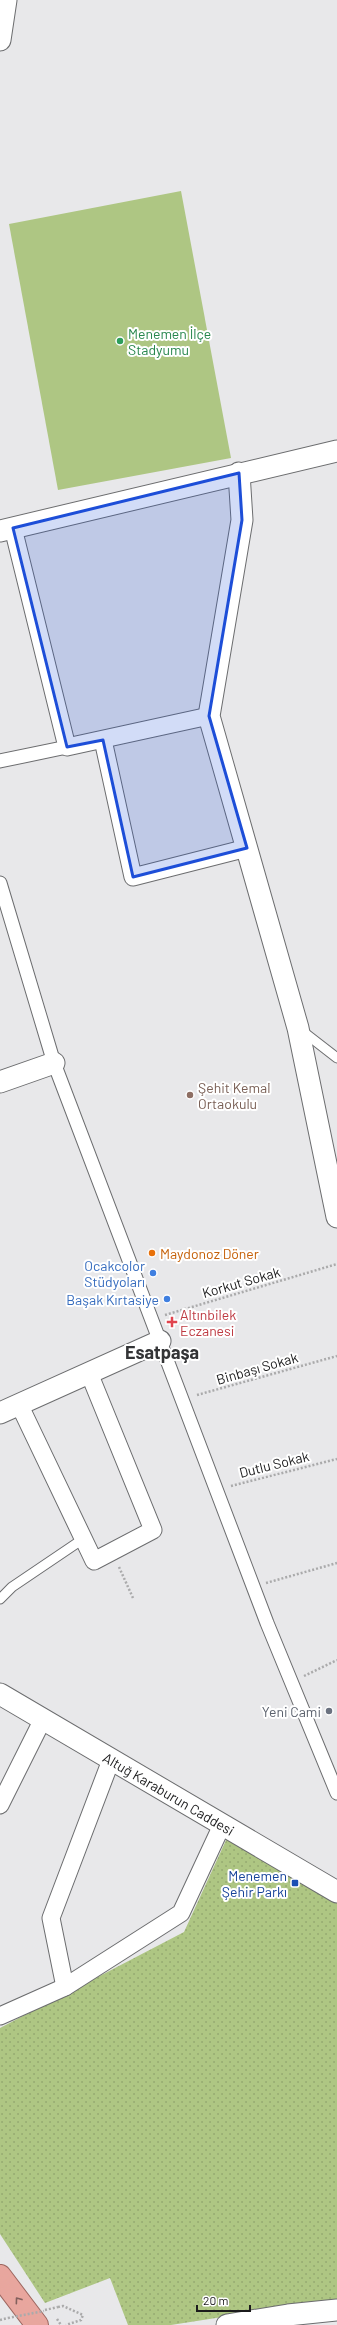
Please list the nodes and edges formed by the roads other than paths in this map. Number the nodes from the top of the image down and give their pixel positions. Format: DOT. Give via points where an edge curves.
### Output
graph roads {
  1 [pos="6,0"];
  2 [pos="0,40"];
  3 [pos="337,451"];
  4 [pos="239,473"];
  5 [pos="6,529"];
  6 [pos="209,716"];
  7 [pos="102,740"];
  8 [pos="67,747"];
  9 [pos="0,761"];
  10 [pos="246,848"];
  11 [pos="0,883"];
  12 [pos="298,1028"];
  13 [pos="337,1058"];
  14 [pos="54,1063"];
  15 [pos="0,1082"];
  16 [pos="337,1216"];
  17 [pos="160,1341"];
  18 [pos="89,1373"];
  19 [pos="19,1404"];
  20 [pos="0,1412"];
  21 [pos="84,1539"];
  22 [pos="0,1599"];
  23 [pos="0,1694"];
  24 [pos="42,1719"];
  25 [pos="111,1760"];
  26 [pos="337,1793"];
  27 [pos="0,1805"];
  28 [pos="222,1825"];
  29 [pos="337,1892"];
  30 [pos="65,1987"];
  31 [pos="1,2014"];
  32 [pos="0,2276"];
  33 [pos="337,2310"];
  34 [pos="42,2315"];
  35 [pos="289,2320"];
  36 [pos="227,2325"];
  1 -- 2 [label="street"];
  3 -- 4 [label="street"];
  4 -- 5 [label="street"];
  4 -- 6 [label="street" via="242,520"];
  5 -- 8 [label="street"];
  6 -- 7 [label="street"];
  6 -- 10 [label="street"];
  7 -- 8 [label="street"];
  7 -- 10 [label="street" via="133,877"];
  8 -- 9 [label="street"];
  10 -- 12 [label="street"];
  11 -- 14 [label="street"];
  12 -- 13 [label="lane"];
  12 -- 16 [label="street"];
  14 -- 15 [label="street"];
  14 -- 17 [label="street"];
  17 -- 18 [label="street"];
  17 -- 26 [label="street" via="253,1587"];
  18 -- 19 [label="street"];
  18 -- 21 [label="street" via="153,1530 94,1561"];
  19 -- 20 [label="street"];
  19 -- 21 [label="street"];
  21 -- 22 [label="lane" via="12,1587"];
  23 -- 24 [label="street, Altuğ Karaburun Caddesi"];
  24 -- 25 [label="street, Altuğ Karaburun Caddesi"];
  24 -- 27 [label="street"];
  25 -- 28 [label="street, Altuğ Karaburun Caddesi"];
  25 -- 30 [label="street" via="51,1918"];
  28 -- 29 [label="street, Altuğ Karaburun Caddesi"];
  28 -- 30 [label="street" via="181,1913"];
  30 -- 31 [label="street"];
  34 -- 32 [label="highway, one-way"];
  33 -- 35 [label="street"];
  35 -- 36 [label="street"];
}
